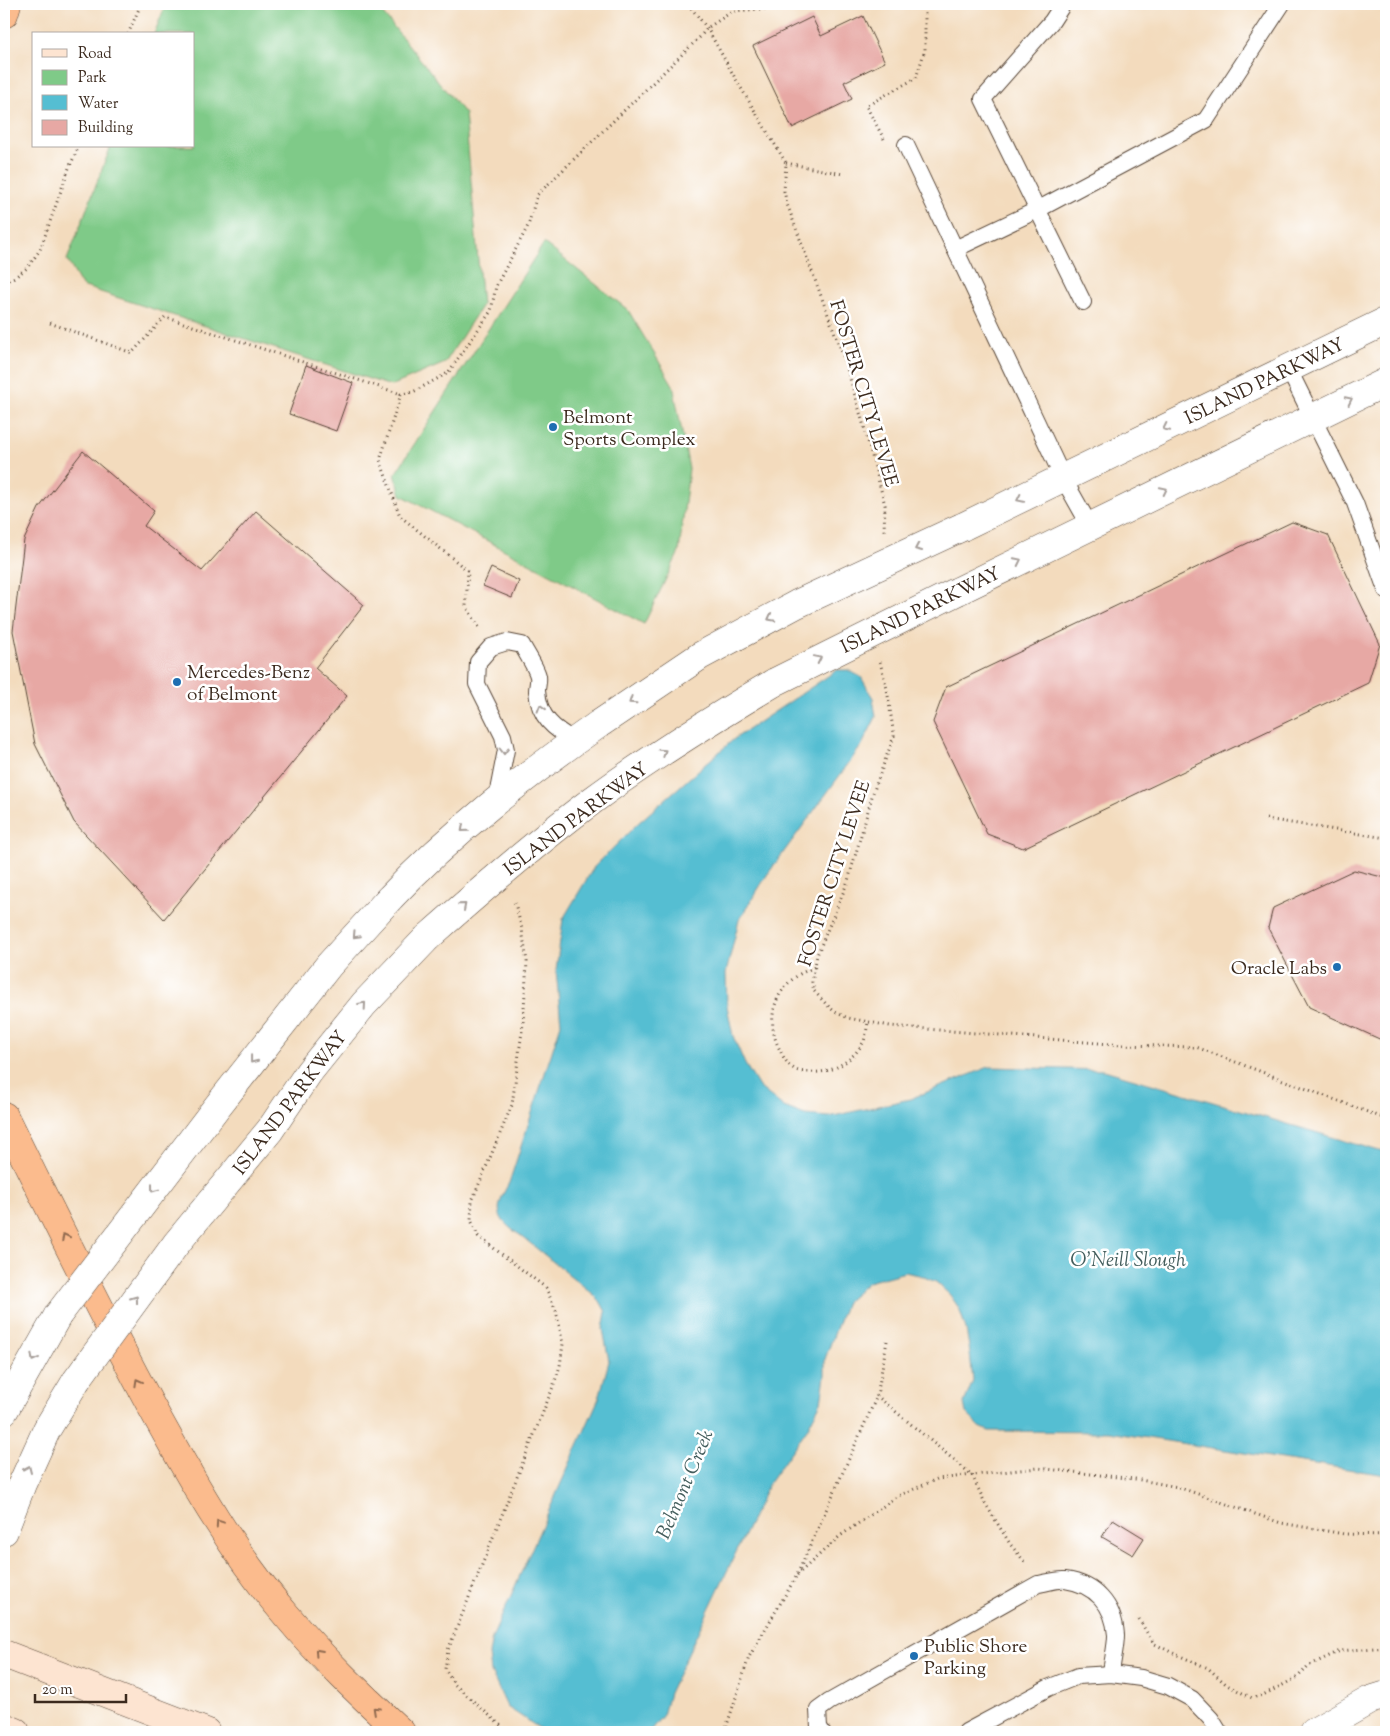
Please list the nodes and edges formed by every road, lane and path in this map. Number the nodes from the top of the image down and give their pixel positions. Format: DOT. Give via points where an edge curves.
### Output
graph roads {
  1 [pos="7,4"];
  2 [pos="141,4"];
  3 [pos="688,4"];
  4 [pos="838,4"];
  5 [pos="925,4"];
  6 [pos="1063,4"];
  7 [pos="1282,4"];
  8 [pos="4,14"];
  9 [pos="707,28"];
  10 [pos="129,32"];
  11 [pos="887,144"];
  12 [pos="906,145"];
  13 [pos="78,148"];
  14 [pos="786,163"];
  15 [pos="843,174"];
  16 [pos="1037,210"];
  17 [pos="955,249"];
  18 [pos="4,282"];
  19 [pos="1083,302"];
  20 [pos="1386,321"];
  21 [pos="50,322"];
  22 [pos="1288,368"];
  23 [pos="1386,382"];
  24 [pos="401,394"];
  25 [pos="1312,418"];
  26 [pos="1063,478"];
  27 [pos="1090,526"];
  28 [pos="884,533"];
  29 [pos="1386,590"];
  30 [pos="491,646"];
  31 [pos="879,658"];
  32 [pos="575,741"];
  33 [pos="496,802"];
  34 [pos="1266,819"];
  35 [pos="1386,838"];
  36 [pos="514,896"];
  37 [pos="815,966"];
  38 [pos="868,1022"];
  39 [pos="1386,1106"];
  40 [pos="4,1116"];
  41 [pos="1384,1119"];
  42 [pos="887,1341"];
  43 [pos="877,1396"];
  44 [pos="4,1412"];
  45 [pos="972,1475"];
  46 [pos="4,1531"];
  47 [pos="1386,1535"];
  48 [pos="797,1575"];
  49 [pos="1386,1647"];
  50 [pos="4,1654"];
  51 [pos="1111,1674"];
  52 [pos="1228,1685"];
  53 [pos="1386,1695"];
  54 [pos="4,1727"];
  55 [pos="16,1732"];
  56 [pos="206,1732"];
  57 [pos="401,1732"];
  58 [pos="508,1732"];
  59 [pos="726,1732"];
  60 [pos="822,1732"];
  61 [pos="966,1732"];
  62 [pos="1220,1732"];
  63 [pos="1314,1732"];
  1 -- 8 [label="highway"];
  2 -- 10 [label="path"];
  3 -- 9 [label="path"];
  4 -- 9 [label="path" via="734,11"];
  5 -- 11 [label="path" via="924,50 916,78 866,106"];
  6 -- 16 [label="lane" via="1052,21 983,99"];
  7 -- 16 [label="lane" via="1206,120"];
  9 -- 14 [label="path"];
  9 -- 24 [label="path" via="537,195 528,226 496,286 491,311 448,373 413,392"];
  12 -- 17 [label="lane"];
  13 -- 18 [label="path" via="40,250 27,268"];
  14 -- 15 [label="path"];
  14 -- 28 [label="path, FOSTER CITY LEVEE" via="784,191 787,204 844,358 866,430 885,505"];
  16 -- 17 [label="lane"];
  16 -- 19 [label="lane"];
  17 -- 26 [label="lane"];
  20 -- 22 [label="street, ISLAND PARKWAY"];
  21 -- 24 [label="path" via="132,354 165,317"];
  22 -- 25 [label="lane"];
  22 -- 26 [label="street, ISLAND PARKWAY, one-way"];
  25 -- 23 [label="street, ISLAND PARKWAY, one-way"];
  24 -- 30 [label="path" via="380,460 400,516 468,571 466,606"];
  27 -- 25 [label="street, ISLAND PARKWAY, one-way"];
  25 -- 29 [label="lane" via="1355,502"];
  26 -- 27 [label="lane"];
  26 -- 32 [label="street, ISLAND PARKWAY, one-way, bridge" via="797,604 700,656"];
  46 -- 27 [label="street, ISLAND PARKWAY, one-way, bridge" via="46,1429 76,1382 176,1244 270,1130 309,1072 364,1004 427,938 507,868 594,799 691,733 786,675"];
  32 -- 30 [label="lane, one-way" via="544,717 538,676 522,645 507,642"];
  30 -- 33 [label="lane, one-way" via="478,662 477,684 506,750"];
  31 -- 37 [label="path, FOSTER CITY LEVEE" via="894,736 873,793 848,881"];
  32 -- 33 [label="street, ISLAND PARKWAY"];
  33 -- 44 [label="street, ISLAND PARKWAY, one-way, bridge" via="414,873 328,965 58,1315"];
  34 -- 35 [label="path"];
  36 -- 58 [label="path" via="527,962 523,1024 512,1105 472,1201 471,1220 478,1236 546,1288 556,1311 563,1344 553,1387 448,1650 445,1669 454,1684"];
  37 -- 38 [label="path, FOSTER CITY LEVEE" via="814,991 826,1004 848,1018"];
  37 -- 38 [label="path" via="796,976 782,990 774,1005 772,1026 775,1041 785,1060 796,1071 819,1073 839,1066 855,1054 864,1040"];
  38 -- 41 [label="path, FOSTER CITY LEVEE" via="1122,1045 1196,1047"];
  39 -- 41 [label="path"];
  57 -- 40 [label="highway, one-way" via="330,1666 286,1615 209,1508 135,1376"];
  42 -- 43 [label="path"];
  43 -- 45 [label="path"];
  43 -- 48 [label="path"];
  45 -- 47 [label="path" via="1038,1468 1135,1479 1178,1487 1280,1523 1344,1534"];
  45 -- 48 [label="path" via="937,1479 898,1496 840,1536"];
  48 -- 59 [label="path" via="749,1657"];
  49 -- 52 [label="path" via="1340,1651 1308,1666 1298,1677 1252,1698"];
  50 -- 56 [label="main road"];
  51 -- 60 [label="lane" via="1116,1636 1109,1608 1090,1587 1064,1580 1038,1584 829,1702 818,1710"];
  51 -- 61 [label="lane" via="1078,1676 1048,1688"];
  51 -- 62 [label="lane" via="1168,1686 1192,1699"];
  53 -- 63 [label="street" via="1370,1700"];
  54 -- 55 [label="main road"];
}
